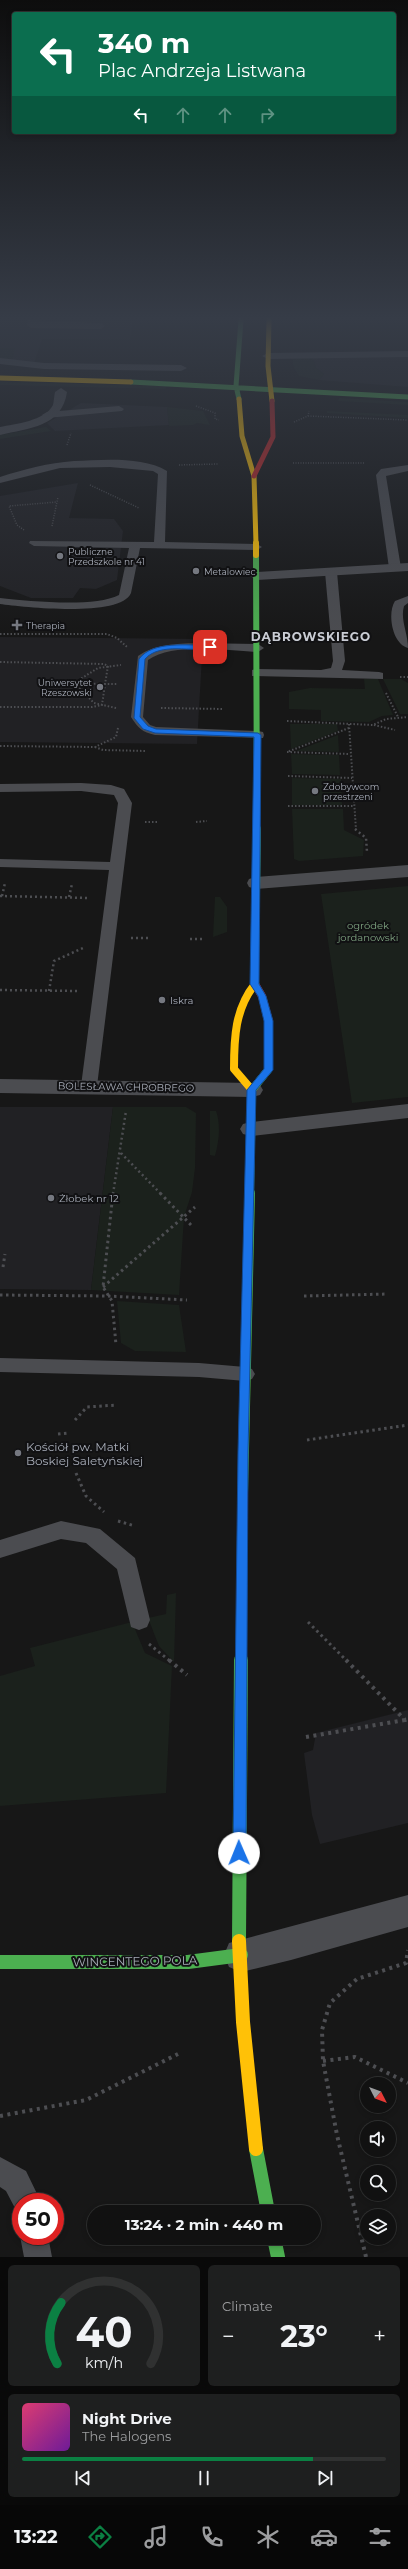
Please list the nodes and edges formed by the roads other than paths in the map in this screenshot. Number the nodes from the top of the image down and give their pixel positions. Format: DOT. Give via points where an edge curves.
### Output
graph roads {
  1 [pos="17,425"];
  2 [pos="240,425"];
  3 [pos="273,425"];
  4 [pos="0,431"];
  5 [pos="408,468"];
  6 [pos="254,476"];
  7 [pos="0,480"];
  8 [pos="34,544"];
  9 [pos="160,545"];
  10 [pos="135,546"];
  11 [pos="256,547"];
  12 [pos="401,568"];
  13 [pos="331,572"];
  14 [pos="257,576"];
  15 [pos="408,599"];
  16 [pos="0,601"];
  17 [pos="408,644"];
  18 [pos="258,648"];
  19 [pos="256,673"];
  20 [pos="330,673"];
  21 [pos="379,676"];
  22 [pos="258,735"];
  23 [pos="0,788"];
  24 [pos="0,863"];
  25 [pos="117,866"];
  26 [pos="408,871"];
  27 [pos="256,883"];
  28 [pos="254,984"];
  29 [pos="0,1086"];
  30 [pos="89,1086"];
  31 [pos="252,1090"];
  32 [pos="408,1111"];
  33 [pos="251,1129"];
  34 [pos="0,1365"];
  35 [pos="245,1374"];
  36 [pos="0,1549"];
  37 [pos="139,1620"];
  38 [pos="408,1911"];
  39 [pos="241,1955"];
  40 [pos="0,1962"];
  41 [pos="0,2171"];
  42 [pos="22,2193"];
  43 [pos="267,2205"];
  44 [pos="36,2245"];
  45 [pos="275,2245"];
  46 [pos="38,2257"];
  47 [pos="278,2257"];
  1 -- 4 [label="street"];
  2 -- 6 [label="main road"];
  3 -- 6 [label="main road" via="273,437"];
  5 -- 12 [label="lane" via="385,470 381,476"];
  6 -- 11 [label="main road"];
  7 -- 9 [label="lane" via="61,464 151,466 163,473"];
  8 -- 10 [label="lane" via="49,540"];
  9 -- 10 [label="lane"];
  9 -- 11 [label="lane"];
  10 -- 16 [label="lane" via="126,594 120,600 104,605 18,604"];
  11 -- 14 [label="main road"];
  12 -- 13 [label="street"];
  13 -- 14 [label="street"];
  13 -- 20 [label="lane" via="339,661 336,670"];
  14 -- 18 [label="main road"];
  15 -- 17 [label="lane" via="401,602 397,608 400,635"];
  18 -- 19 [label="main road"];
  18 -- 22 [label="lane" via="165,648 146,654 142,659 138,708 139,723 155,731"];
  19 -- 20 [label="lane"];
  19 -- 22 [label="main road"];
  20 -- 21 [label="lane"];
  22 -- 27 [label="main road"];
  23 -- 25 [label="lane" via="100,788 119,792 125,803"];
  24 -- 25 [label="lane"];
  25 -- 30 [label="lane"];
  26 -- 27 [label="street"];
  27 -- 28 [label="main road"];
  28 -- 31 [label="main road" via="262,996 269,1021 268,1070"];
  28 -- 31 [label="main road" via="246,995 237,1019 234,1057 234,1069"];
  29 -- 30 [label="street, BOLESŁAWA CHROBREGO"];
  30 -- 31 [label="street, BOLESŁAWA CHROBREGO"];
  31 -- 33 [label="main road"];
  32 -- 33 [label="street"];
  33 -- 35 [label="main road"];
  34 -- 35 [label="lane" via="115,1367"];
  35 -- 39 [label="main road" via="238,1809"];
  36 -- 37 [label="lane" via="61,1530 92,1535 127,1564"];
  38 -- 39 [label="street, WINCENTEGO POLA" via="291,1944"];
  39 -- 40 [label="main road, WINCENTEGO POLA" via="188,1962"];
  39 -- 43 [label="main road" via="245,2073"];
  41 -- 42 [label="lane" via="16,2181"];
  44 -- 46 [label="lane"];
  45 -- 47 [label="main road"];
}
